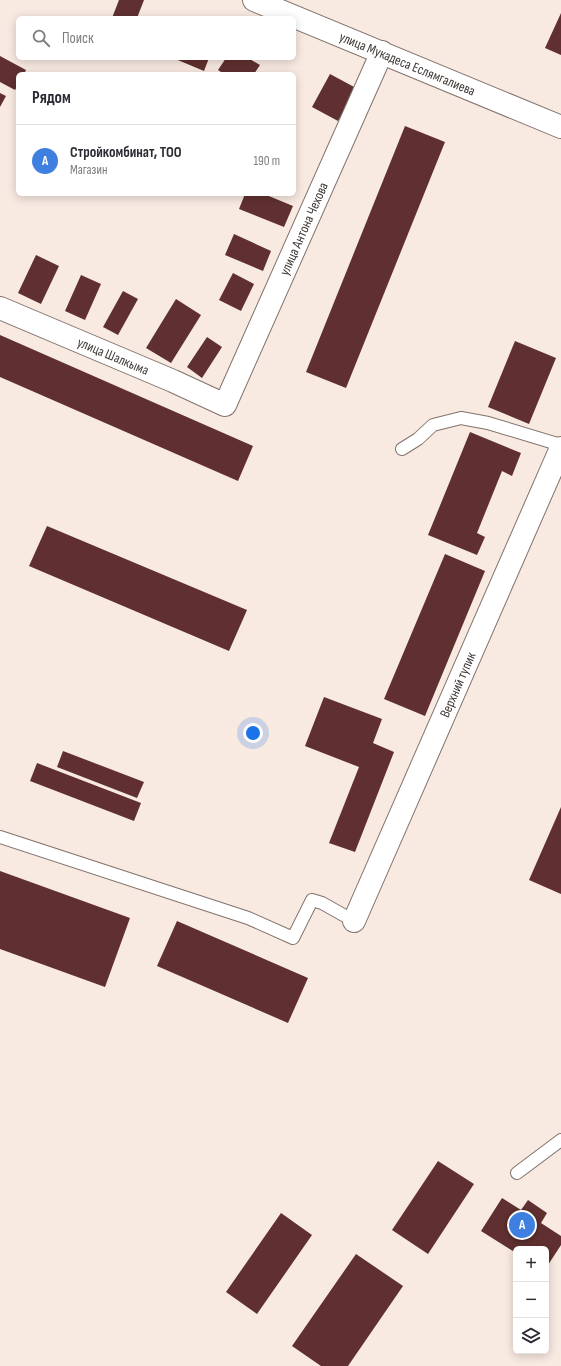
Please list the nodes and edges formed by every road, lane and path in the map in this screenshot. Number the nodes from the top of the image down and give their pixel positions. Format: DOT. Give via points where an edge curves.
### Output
graph roads {
  1 [pos="254,0"];
  2 [pos="293,16"];
  3 [pos="296,17"];
  4 [pos="382,52"];
  5 [pos="561,127"];
  6 [pos="0,308"];
  7 [pos="225,405"];
  8 [pos="561,447"];
  9 [pos="402,449"];
  10 [pos="0,837"];
  11 [pos="354,921"];
  12 [pos="561,1140"];
  13 [pos="517,1173"];
  1 -- 2 [label="street, улица Мукадеса Еслямгалиева"];
  3 -- 4 [label="street, улица Мукадеса Еслямгалиева"];
  4 -- 5 [label="street, улица Мукадеса Еслямгалиева"];
  4 -- 7 [label="street, улица Антона Чехова"];
  6 -- 7 [label="street, улица Шалкыма"];
  8 -- 9 [label="lane" via="488,423 461,418 433,425"];
  8 -- 11 [label="street, Верхний тупик"];
  10 -- 11 [label="lane" via="248,918 293,938 312,900"];
  12 -- 13 [label="lane"];
}
